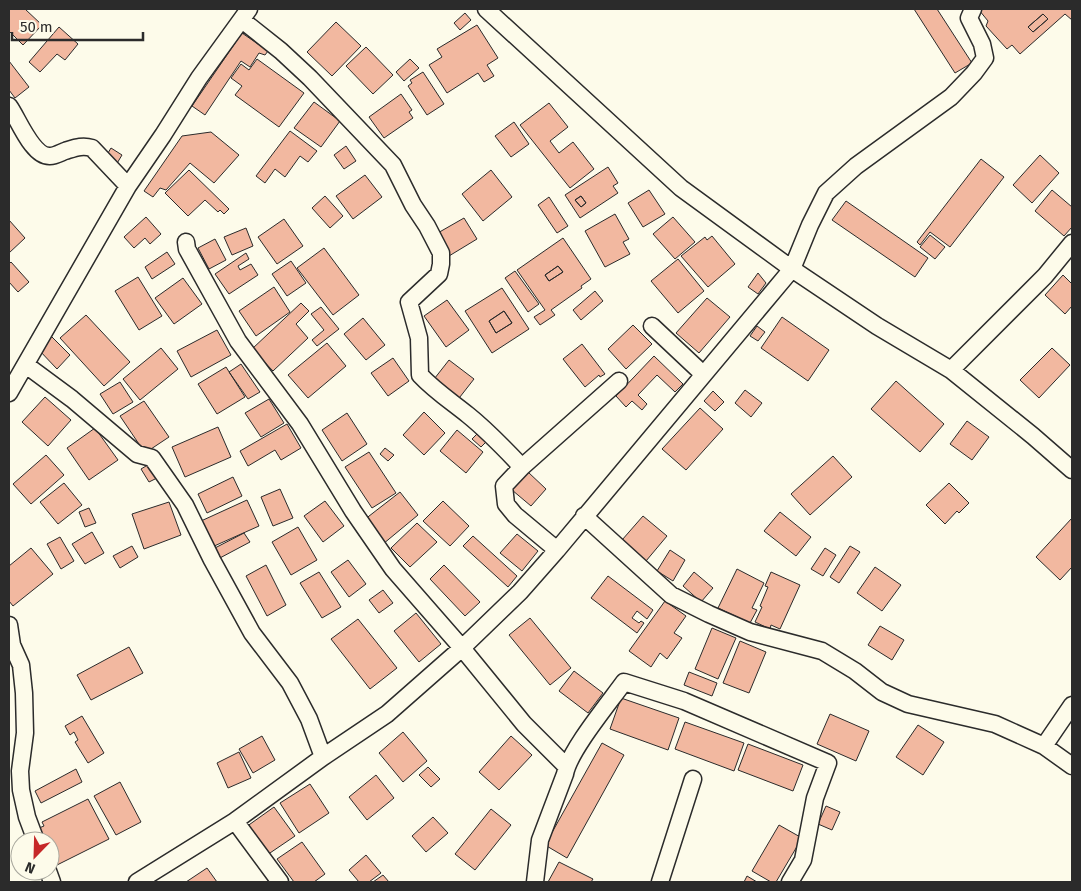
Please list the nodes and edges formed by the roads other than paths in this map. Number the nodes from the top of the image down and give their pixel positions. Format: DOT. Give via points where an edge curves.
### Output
graph roads {
  1 [pos="486,9"];
  2 [pos="972,9"];
  3 [pos="246,15"];
  4 [pos="9,106"];
  5 [pos="128,186"];
  6 [pos="186,242"];
  7 [pos="1072,243"];
  8 [pos="792,269"];
  9 [pos="652,326"];
  10 [pos="951,370"];
  11 [pos="17,371"];
  12 [pos="703,374"];
  13 [pos="619,381"];
  14 [pos="9,393"];
  15 [pos="522,467"];
  16 [pos="1072,470"];
  17 [pos="584,516"];
  18 [pos="557,550"];
  19 [pos="9,625"];
  20 [pos="462,648"];
  21 [pos="1072,705"];
  22 [pos="1044,746"];
  23 [pos="323,757"];
  24 [pos="566,766"];
  25 [pos="1072,766"];
  26 [pos="693,779"];
  27 [pos="235,821"];
  28 [pos="32,831"];
  29 [pos="137,882"];
  30 [pos="280,882"];
  31 [pos="535,882"];
  32 [pos="660,882"];
  33 [pos="790,882"];
  1 -- 8 [label="street" via="681,188"];
  2 -- 8 [label="street" via="969,18 985,58 951,97 856,166 826,193"];
  3 -- 5 [label="street" via="199,78"];
  3 -- 15 [label="street" via="393,165 441,253 439,274 409,302 419,338 420,376 501,444"];
  4 -- 5 [label="street" via="26,136 44,155 51,156 78,147 92,148"];
  5 -- 11 [label="street"];
  6 -- 20 [label="street" via="238,341 300,424 352,511 393,569"];
  7 -- 10 [label="street" via="1045,276"];
  8 -- 10 [label="street" via="877,326"];
  8 -- 12 [label="street"];
  9 -- 12 [label="street"];
  10 -- 16 [label="street"];
  11 -- 14 [label="street"];
  11 -- 23 [label="street" via="72,399 136,454 152,458 185,505 252,633 290,683 309,719"];
  12 -- 17 [label="street"];
  13 -- 15 [label="street"];
  15 -- 18 [label="street" via="504,486 506,504 514,516"];
  17 -- 18 [label="street"];
  17 -- 22 [label="street" via="672,595 709,614 750,632 822,651 882,692 908,704 995,724"];
  18 -- 20 [label="street" via="520,592"];
  19 -- 28 [label="street" via="12,645 21,665 25,733 21,790"];
  20 -- 23 [label="street" via="386,714"];
  20 -- 24 [label="street" via="524,724"];
  21 -- 22 [label="street"];
  22 -- 25 [label="street"];
  23 -- 27 [label="street"];
  24 -- 31 [label="street" via="540,840"];
  24 -- 33 [label="street" via="624,682 684,701 828,763 815,798 803,860"];
  26 -- 32 [label="street"];
  27 -- 29 [label="street"];
  27 -- 30 [label="street"];
}
